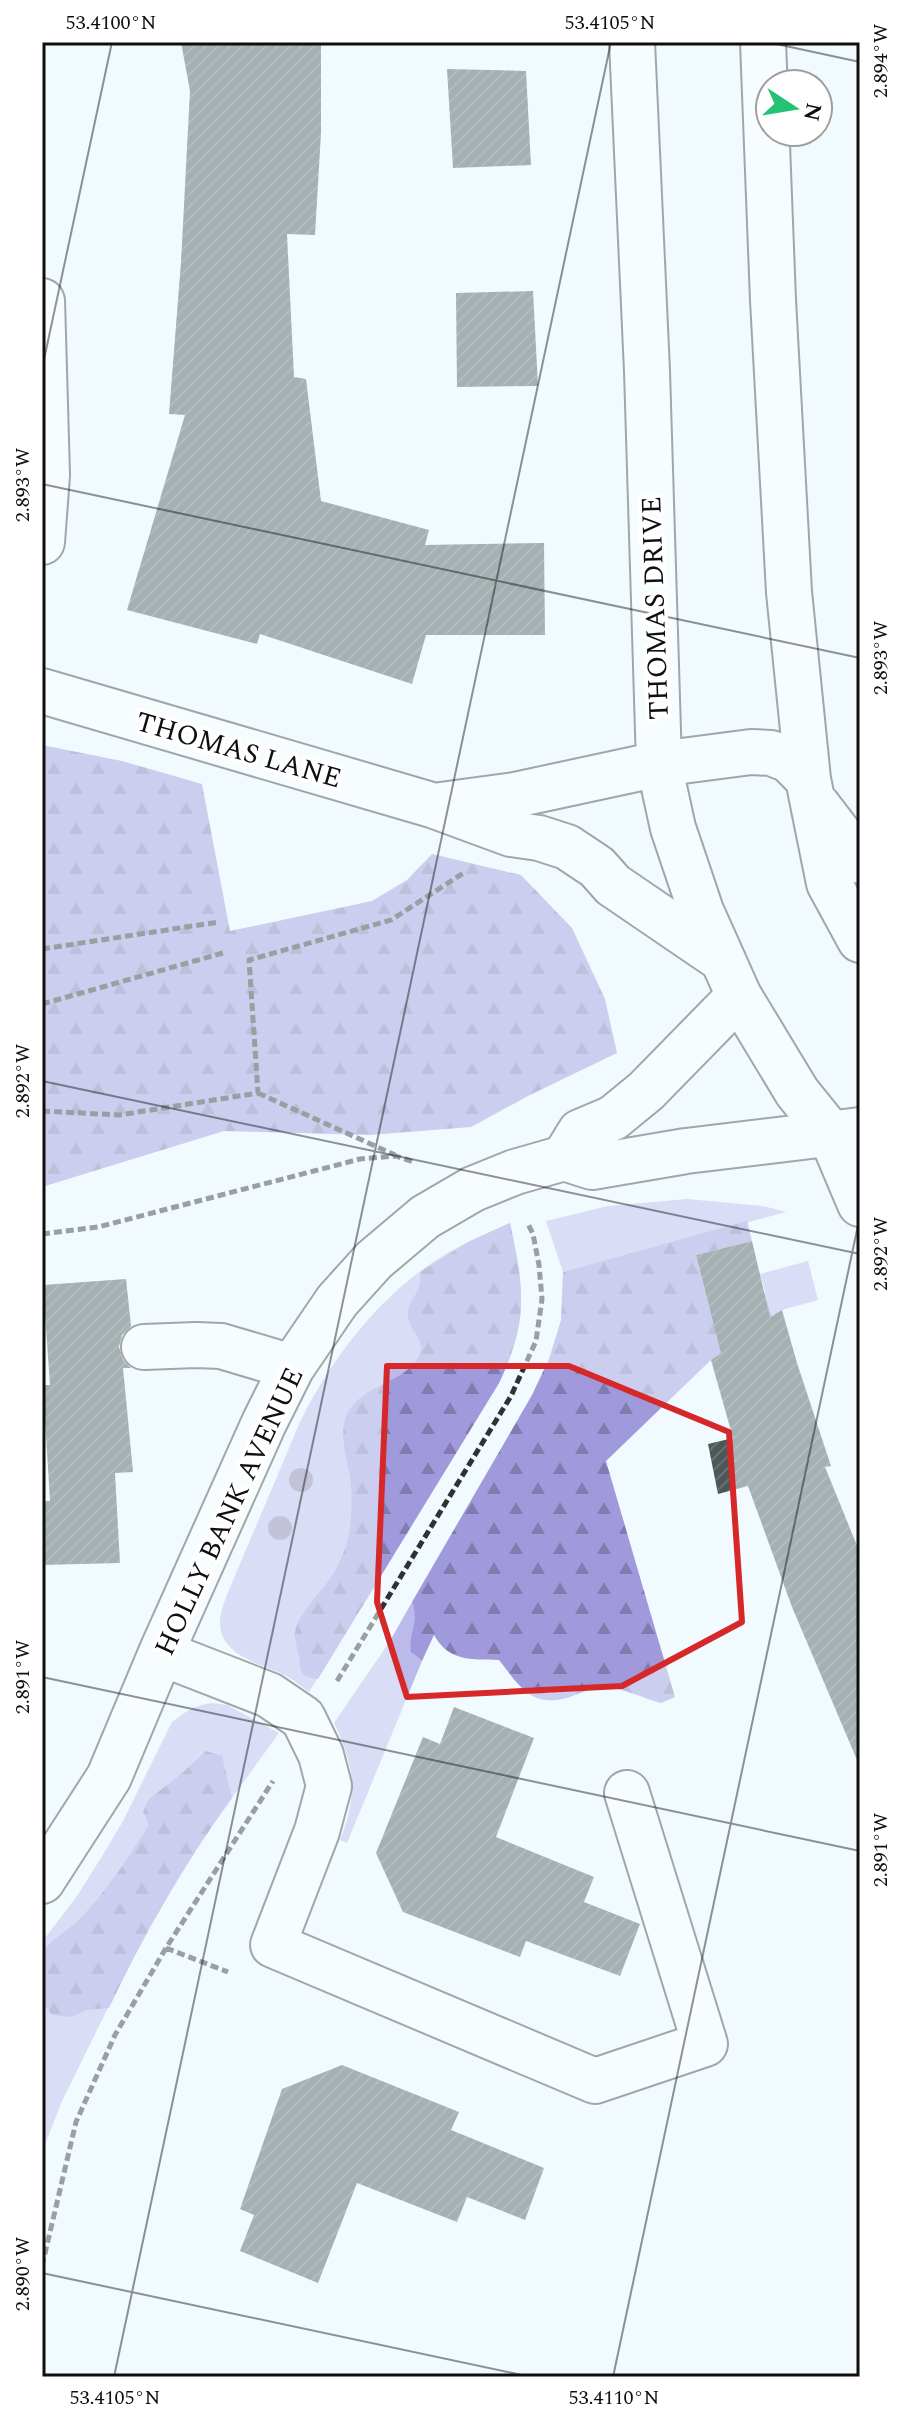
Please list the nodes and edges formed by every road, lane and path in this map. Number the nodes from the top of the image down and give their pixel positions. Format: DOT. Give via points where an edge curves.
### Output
graph roads {
  1 [pos="632,42"];
  2 [pos="763,42"];
  3 [pos="42,301"];
  4 [pos="42,542"];
  5 [pos="42,691"];
  6 [pos="659,764"];
  7 [pos="810,788"];
  8 [pos="435,806"];
  9 [pos="511,834"];
  10 [pos="860,861"];
  11 [pos="219,922"];
  12 [pos="860,940"];
  13 [pos="42,949"];
  14 [pos="223,953"];
  15 [pos="731,978"];
  16 [pos="42,1004"];
  17 [pos="258,1093"];
  18 [pos="42,1111"];
  19 [pos="845,1132"];
  20 [pos="396,1156"];
  21 [pos="564,1158"];
  22 [pos="473,1189"];
  23 [pos="860,1204"];
  24 [pos="42,1234"];
  25 [pos="144,1347"];
  26 [pos="292,1367"];
  27 [pos="161,1653"];
  28 [pos="627,1793"];
  29 [pos="42,1881"];
  30 [pos="166,1948"];
  31 [pos="225,1971"];
  1 -- 6 [label="street, THOMAS DRIVE"];
  2 -- 7 [label="street" via="789,592"];
  3 -- 4 [label="street" via="47,475"];
  5 -- 8 [label="street, THOMAS LANE"];
  6 -- 7 [label="street, THOMAS LANE" via="771,753 789,760"];
  6 -- 8 [label="street, THOMAS LANE"];
  6 -- 15 [label="street, THOMAS DRIVE" via="673,828"];
  7 -- 10 [label="street, THOMAS LANE"];
  7 -- 12 [label="street" via="829,883"];
  8 -- 9 [label="street, THOMAS LANE"];
  9 -- 15 [label="street, THOMAS LANE" via="539,838 582,855"];
  9 -- 17 [label="path" via="488,857 391,920 249,960"];
  11 -- 13 [label="path"];
  14 -- 16 [label="path"];
  15 -- 19 [label="street, THOMAS DRIVE" via="797,1092"];
  15 -- 21 [label="street" via="646,1091 613,1118 580,1132"];
  17 -- 18 [label="path" via="119,1115"];
  17 -- 20 [label="path"];
  19 -- 21 [label="street, HOLLY BANK AVENUE" via="592,1167"];
  19 -- 23 [label="street, THOMAS DRIVE"];
  20 -- 22 [label="path"];
  20 -- 24 [label="path" via="360,1159 98,1227"];
  21 -- 22 [label="street, HOLLY BANK AVENUE"];
  22 -- 26 [label="street, HOLLY BANK AVENUE" via="425,1217 374,1260 337,1301"];
  25 -- 26 [label="street" via="221,1346"];
  26 -- 27 [label="street, HOLLY BANK AVENUE"];
  27 -- 28 [label="street" via="269,1695 303,1718 321,1755 329,1786 273,1945 595,2081 705,2044"];
  27 -- 29 [label="street, HOLLY BANK AVENUE" via="109,1777"];
  30 -- 31 [label="path"];
}
